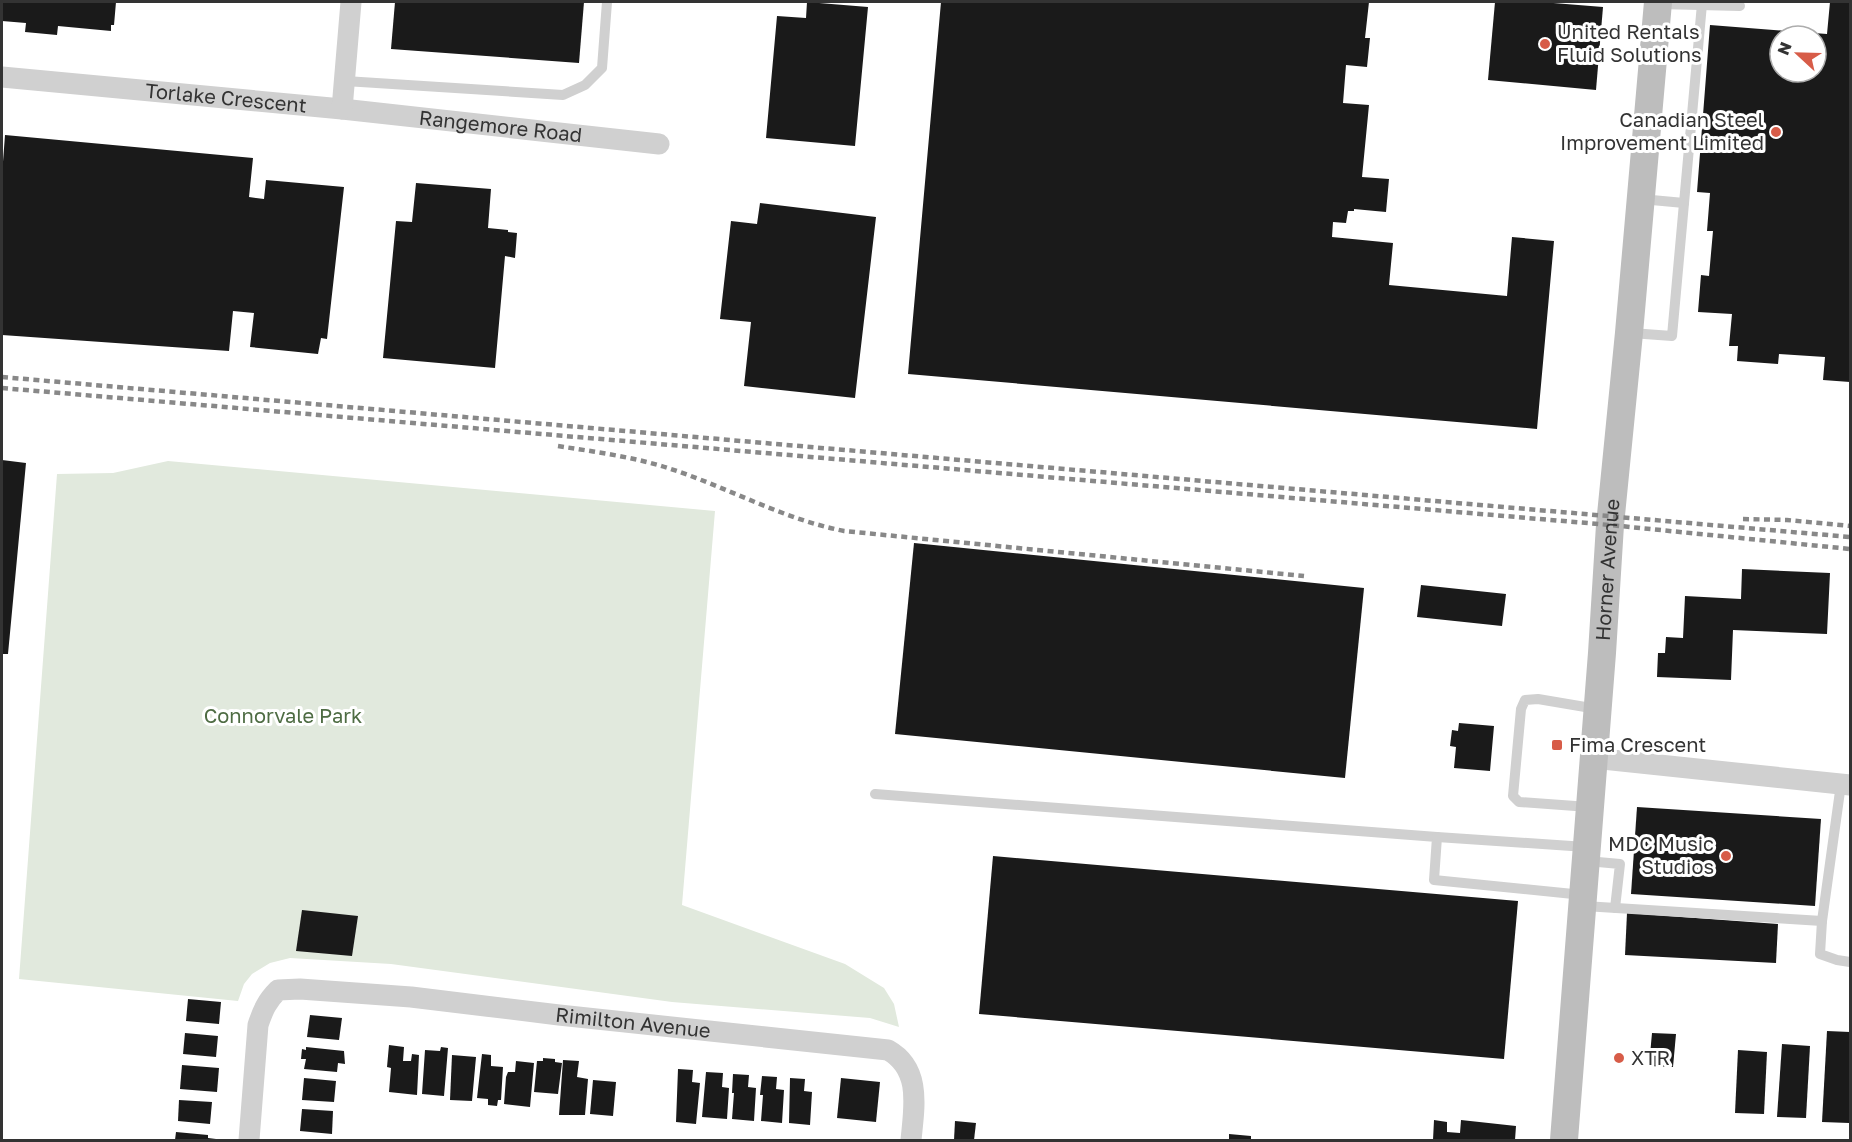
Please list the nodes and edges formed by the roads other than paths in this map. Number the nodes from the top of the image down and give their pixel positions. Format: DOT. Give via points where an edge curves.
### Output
graph roads {
  1 [pos="351,2"];
  2 [pos="608,2"];
  3 [pos="1658,3"];
  4 [pos="1702,4"];
  5 [pos="1740,6"];
  6 [pos="2,77"];
  7 [pos="345,81"];
  8 [pos="342,109"];
  9 [pos="659,144"];
  10 [pos="1641,199"];
  11 [pos="1684,203"];
  12 [pos="1629,333"];
  13 [pos="1598,710"];
  14 [pos="1593,758"];
  15 [pos="1846,784"];
  16 [pos="875,794"];
  17 [pos="1590,807"];
  18 [pos="1437,837"];
  19 [pos="1586,854"];
  20 [pos="1583,901"];
  21 [pos="1615,908"];
  22 [pos="1822,921"];
  23 [pos="1851,962"];
  24 [pos="249,1140"];
  25 [pos="911,1140"];
  26 [pos="1564,1140"];
  1 -- 7 [label="street"];
  2 -- 7 [label="lane" via="602,68 585,85 563,95"];
  3 -- 4 [label="lane"];
  3 -- 10 [label="main road, Horner Avenue"];
  4 -- 5 [label="lane"];
  4 -- 11 [label="lane"];
  6 -- 8 [label="street, Torlake Crescent"];
  7 -- 8 [label="street"];
  8 -- 9 [label="street, Rangemore Road"];
  10 -- 11 [label="lane"];
  10 -- 12 [label="main road, Horner Avenue"];
  11 -- 12 [label="lane" via="1672,336"];
  12 -- 13 [label="main road, Horner Avenue" via="1610,525"];
  13 -- 14 [label="main road, Horner Avenue"];
  13 -- 17 [label="lane" via="1538,699 1525,700 1521,709 1514,796 1519,802"];
  14 -- 15 [label="street"];
  14 -- 17 [label="main road, Horner Avenue"];
  15 -- 22 [label="lane"];
  16 -- 18 [label="lane"];
  17 -- 19 [label="main road, Horner Avenue"];
  18 -- 19 [label="lane"];
  18 -- 20 [label="lane" via="1434,880"];
  19 -- 20 [label="main road, Horner Avenue"];
  19 -- 21 [label="lane" via="1620,864"];
  20 -- 21 [label="lane"];
  20 -- 26 [label="main road, Horner Avenue"];
  21 -- 22 [label="lane"];
  22 -- 23 [label="lane" via="1820,954"];
  24 -- 25 [label="street, Rimilton Avenue" via="258,1025 267,1002 278,990 300,989 411,997 888,1050 907,1066 914,1086"];
}
